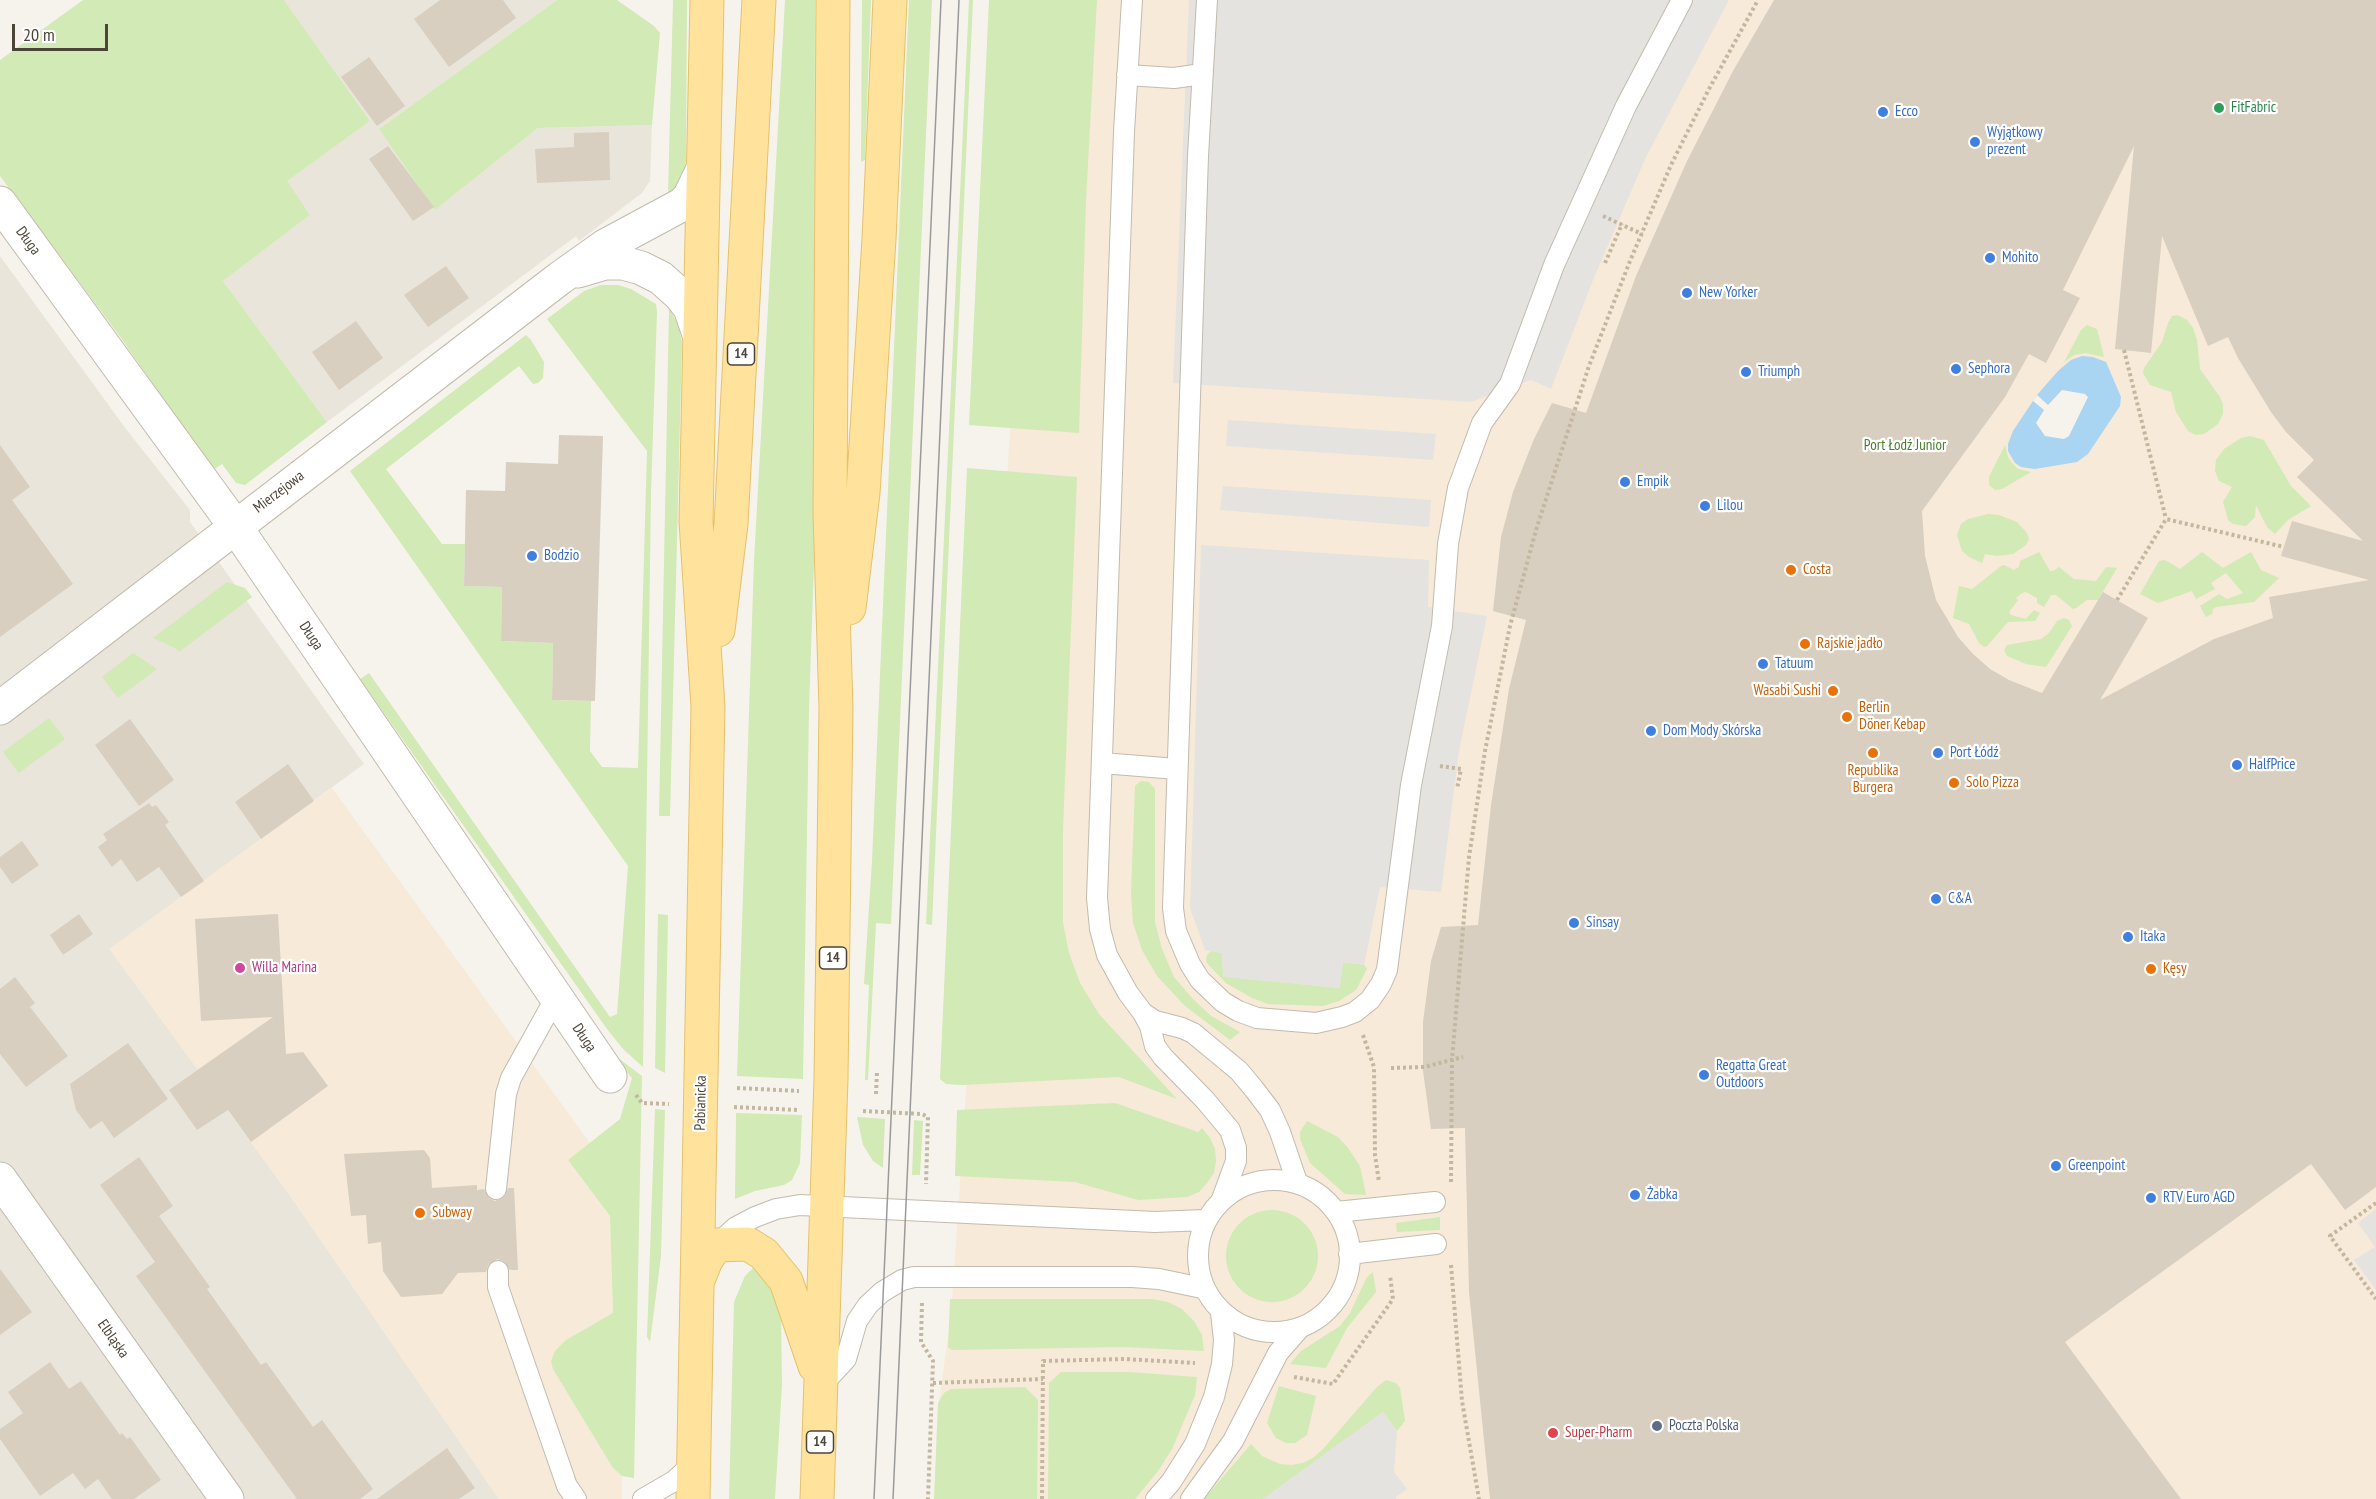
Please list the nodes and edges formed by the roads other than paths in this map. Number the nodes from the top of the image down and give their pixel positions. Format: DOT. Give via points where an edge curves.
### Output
graph roads {
  1 [pos="707,0"];
  2 [pos="759,0"];
  3 [pos="833,0"];
  4 [pos="890,0"];
  5 [pos="1132,0"];
  6 [pos="1207,0"];
  7 [pos="1682,0"];
  8 [pos="1202,74"];
  9 [pos="1127,75"];
  10 [pos="702,171"];
  11 [pos="0,203"];
  12 [pos="560,278"];
  13 [pos="699,333"];
  14 [pos="236,526"];
  15 [pos="708,707"];
  16 [pos="0,708"];
  17 [pos="836,708"];
  18 [pos="1102,763"];
  19 [pos="1177,769"];
  20 [pos="556,997"];
  21 [pos="1143,1013"];
  22 [pos="610,1076"];
  23 [pos="0,1179"];
  24 [pos="1297,1182"];
  25 [pos="496,1189"];
  26 [pos="1443,1196"];
  27 [pos="1222,1199"];
  28 [pos="827,1207"];
  29 [pos="1336,1212"];
  30 [pos="1205,1220"];
  31 [pos="1436,1244"];
  32 [pos="716,1245"];
  33 [pos="1349,1254"];
  34 [pos="498,1271"];
  35 [pos="698,1281"];
  36 [pos="1202,1288"];
  37 [pos="1221,1313"];
  38 [pos="1299,1329"];
  39 [pos="822,1385"];
  40 [pos="694,1463"];
  41 [pos="227,1499"];
  42 [pos="576,1499"];
  43 [pos="643,1499"];
  44 [pos="693,1499"];
  45 [pos="818,1499"];
  46 [pos="1156,1499"];
  47 [pos="1191,1499"];
  1 -- 10 [label="main road"];
  2 -- 15 [label="main road, 14" via="731,524"];
  3 -- 17 [label="main road, 14" via="830,513"];
  4 -- 17 [label="main road" via="863,493"];
  5 -- 9 [label="lane"];
  6 -- 8 [label="lane"];
  7 -- 19 [label="lane" via="1626,106 1554,265 1510,384 1482,423 1458,488 1448,544 1442,626 1411,784 1387,970 1370,1000 1354,1012 1316,1023 1257,1018 1222,1002 1200,980 1182,949 1173,908"];
  8 -- 9 [label="lane" via="1174,78"];
  8 -- 19 [label="lane"];
  9 -- 18 [label="lane"];
  10 -- 12 [label="street, Mierzejowa" via="683,204 604,246"];
  10 -- 13 [label="main road"];
  11 -- 14 [label="street, Długa"];
  12 -- 13 [label="street" via="605,263 641,268 661,278 680,295 690,308"];
  12 -- 14 [label="street, Mierzejowa"];
  13 -- 15 [label="main road" via="696,522"];
  14 -- 16 [label="street, Mierzejowa"];
  14 -- 20 [label="street, Długa"];
  15 -- 35 [label="main road, Pabianicka / 14"];
  17 -- 28 [label="main road, 14"];
  18 -- 19 [label="lane"];
  18 -- 21 [label="lane" via="1097,898 1100,929 1107,955"];
  20 -- 22 [label="street, Długa"];
  20 -- 25 [label="lane" via="511,1078"];
  21 -- 24 [label="lane" via="1193,1033 1239,1071 1270,1110"];
  21 -- 27 [label="lane" via="1163,1057 1230,1130 1236,1161"];
  23 -- 41 [label="street, Elbląska"];
  24 -- 27 [label="lane" via="1272,1179 1246,1184"];
  24 -- 29 [label="lane" via="1320,1195"];
  26 -- 29 [label="lane"];
  27 -- 30 [label="lane"];
  28 -- 30 [label="lane" via="1145,1222"];
  28 -- 32 [label="lane" via="776,1209 736,1227"];
  28 -- 39 [label="main road, 14"];
  29 -- 33 [label="lane" via="1350,1242"];
  30 -- 36 [label="lane" via="1197,1246"];
  31 -- 33 [label="lane"];
  32 -- 35 [label="main road"];
  32 -- 39 [label="main road" via="748,1244 777,1268 786,1281"];
  33 -- 38 [label="lane" via="1349,1273 1339,1298 1321,1318"];
  34 -- 42 [label="lane" via="498,1287 567,1486"];
  35 -- 40 [label="main road, Pabianicka / 14"];
  36 -- 37 [label="lane"];
  36 -- 39 [label="lane" via="1132,1277 902,1280 868,1305 857,1321 846,1359"];
  37 -- 38 [label="lane" via="1244,1328 1273,1333"];
  37 -- 46 [label="lane" via="1224,1340 1214,1397 1195,1444"];
  38 -- 47 [label="lane" via="1278,1353 1233,1441"];
  39 -- 45 [label="main road, 14"];
  40 -- 43 [label="lane" via="674,1481"];
  40 -- 44 [label="main road, Pabianicka / 14"];
}
